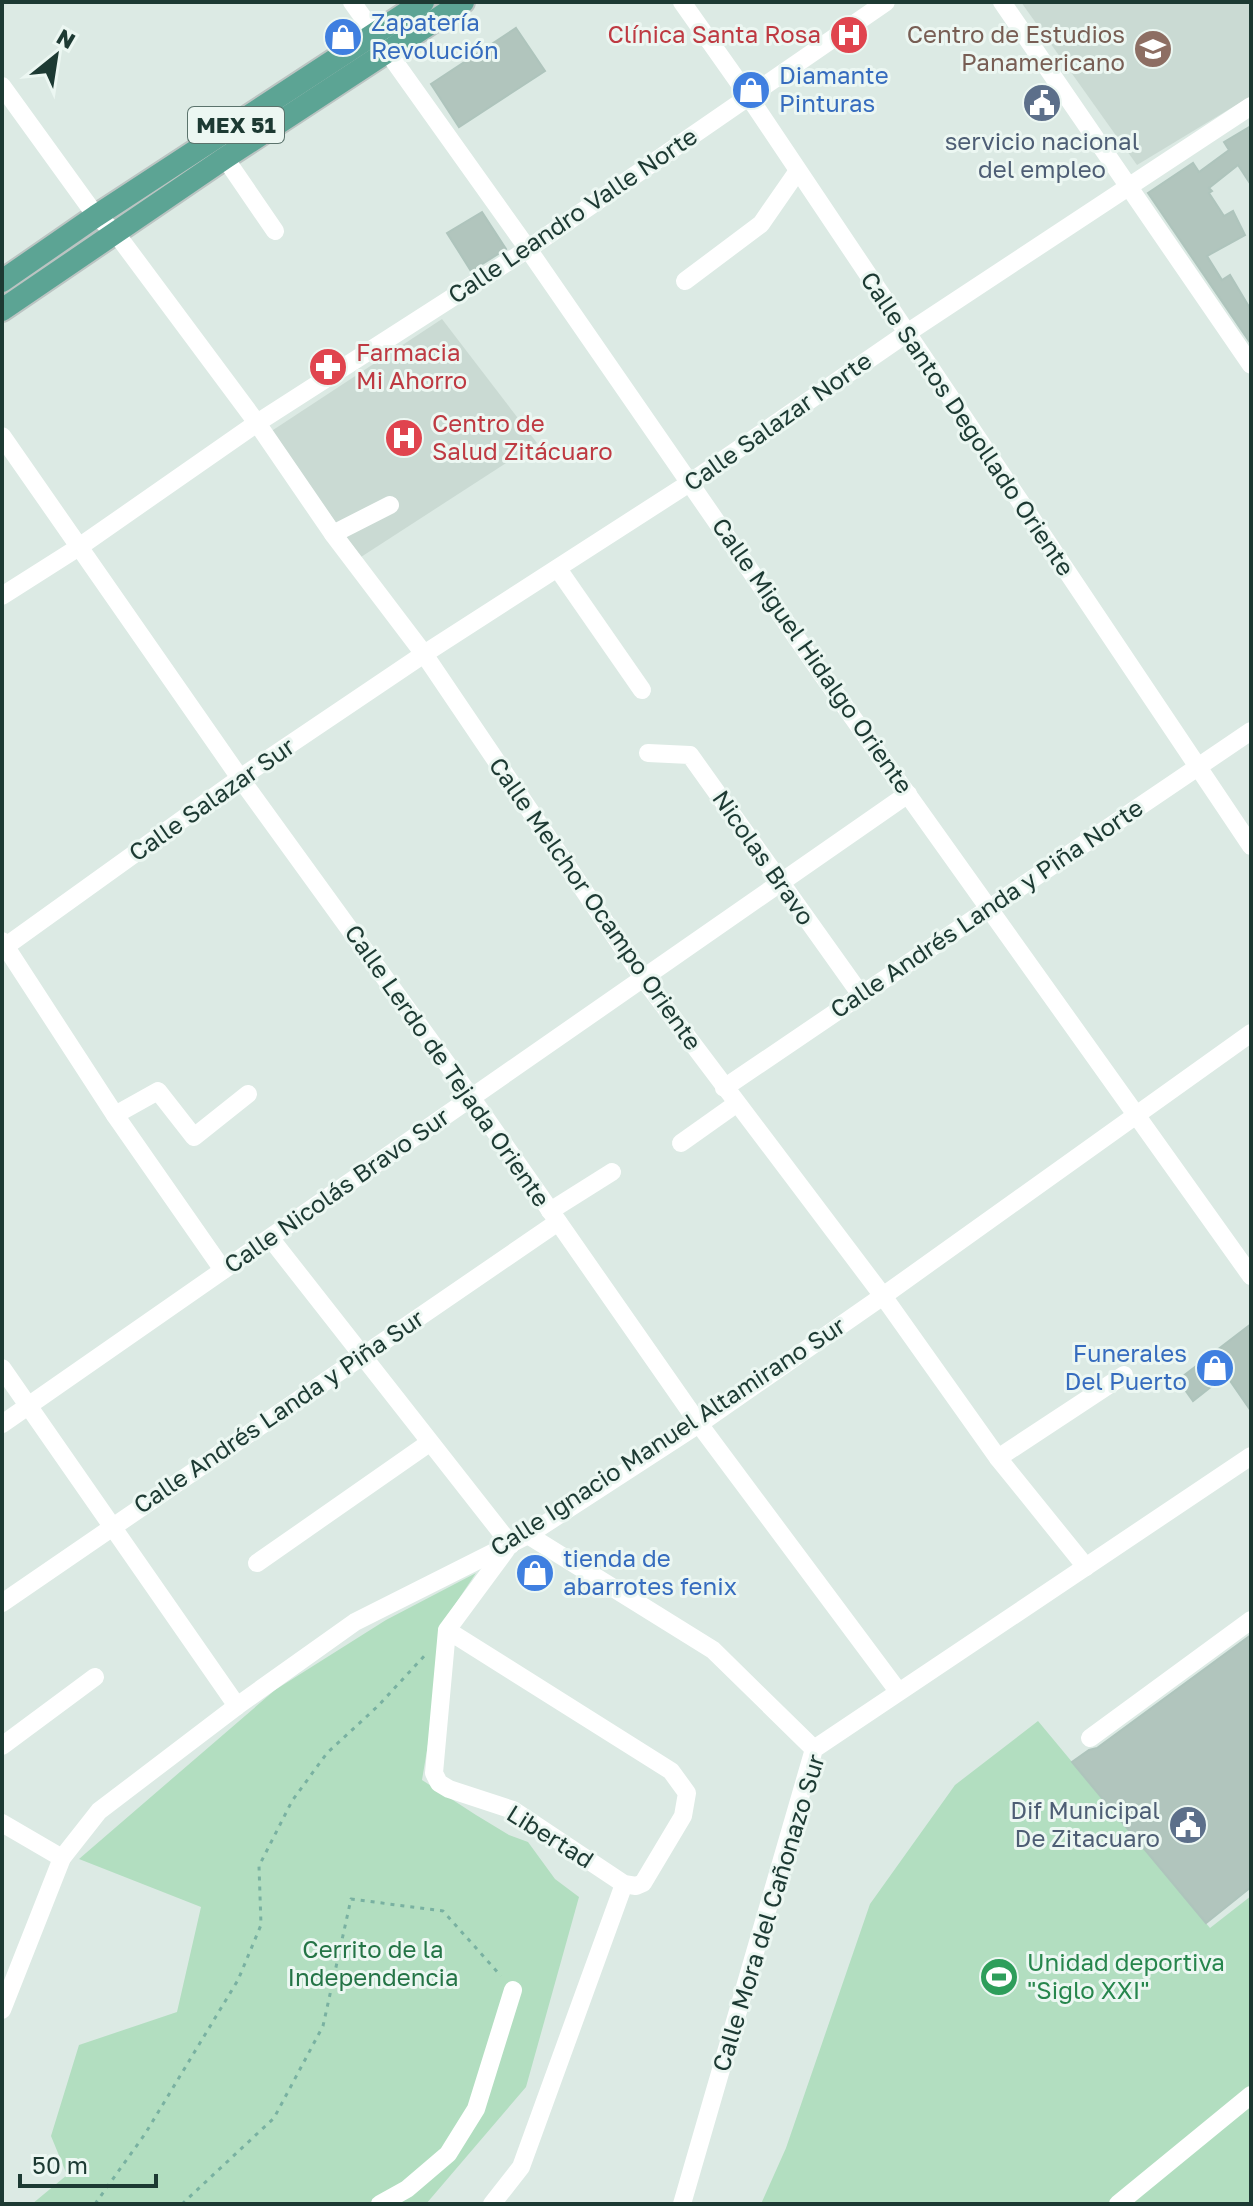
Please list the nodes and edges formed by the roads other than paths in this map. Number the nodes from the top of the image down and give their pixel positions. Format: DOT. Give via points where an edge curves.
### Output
graph roads {
  1 [pos="352,2"];
  2 [pos="423,2"];
  3 [pos="463,2"];
  4 [pos="682,2"];
  5 [pos="886,2"];
  6 [pos="1002,2"];
  7 [pos="382,42"];
  8 [pos="2,86"];
  9 [pos="749,97"];
  10 [pos="1251,106"];
  11 [pos="225,158"];
  12 [pos="797,172"];
  13 [pos="1128,187"];
  14 [pos="96,216"];
  15 [pos="275,231"];
  16 [pos="115,232"];
  17 [pos="528,249"];
  18 [pos="2,281"];
  19 [pos="685,281"];
  20 [pos="2,310"];
  21 [pos="907,333"];
  22 [pos="1251,365"];
  23 [pos="257,423"];
  24 [pos="2,436"];
  25 [pos="691,482"];
  26 [pos="390,505"];
  27 [pos="333,534"];
  28 [pos="79,547"];
  29 [pos="558,569"];
  30 [pos="2,596"];
  31 [pos="424,654"];
  32 [pos="642,690"];
  33 [pos="1251,731"];
  34 [pos="648,753"];
  35 [pos="1197,767"];
  36 [pos="240,778"];
  37 [pos="908,794"];
  38 [pos="1251,846"];
  39 [pos="781,882"];
  40 [pos="989,907"];
  41 [pos="3,945"];
  42 [pos="643,978"];
  43 [pos="861,995"];
  44 [pos="1251,1033"];
  45 [pos="724,1088"];
  46 [pos="248,1094"];
  47 [pos="471,1097"];
  48 [pos="736,1104"];
  49 [pos="1136,1114"];
  50 [pos="115,1115"];
  51 [pos="681,1143"];
  52 [pos="612,1172"];
  53 [pos="554,1216"];
  54 [pos="271,1239"];
  55 [pos="223,1270"];
  56 [pos="1251,1276"];
  57 [pos="883,1296"];
  58 [pos="361,1356"];
  59 [pos="2,1368"];
  60 [pos="1124,1375"];
  61 [pos="27,1406"];
  62 [pos="2,1424"];
  63 [pos="699,1424"];
  64 [pos="429,1443"];
  65 [pos="1251,1456"];
  66 [pos="998,1458"];
  67 [pos="114,1526"];
  68 [pos="528,1535"];
  69 [pos="511,1545"];
  70 [pos="257,1563"];
  71 [pos="1086,1567"];
  72 [pos="2,1603"];
  73 [pos="1251,1620"];
  74 [pos="447,1630"];
  75 [pos="95,1677"];
  76 [pos="898,1691"];
  77 [pos="237,1706"];
  78 [pos="1090,1738"];
  79 [pos="2,1746"];
  80 [pos="814,1749"];
  81 [pos="2,1823"];
  82 [pos="62,1858"];
  83 [pos="634,1883"];
  84 [pos="513,1990"];
  85 [pos="2,2010"];
  86 [pos="1251,2095"];
  87 [pos="380,2204"];
  88 [pos="492,2204"];
  89 [pos="682,2204"];
  90 [pos="1118,2204"];
  1 -- 7 [label="street, Calle Miguel Hidalgo Oriente"];
  2 -- 7 [label="main road, MEX 51"];
  3 -- 7 [label="main road, MEX 51"];
  4 -- 9 [label="street, Calle Santos Degollado Oriente"];
  5 -- 9 [label="street, Calle Leandro Valle Norte"];
  6 -- 13 [label="street"];
  7 -- 11 [label="main road, MEX 51"];
  7 -- 14 [label="main road, MEX 51"];
  7 -- 17 [label="street, Calle Miguel Hidalgo Oriente"];
  8 -- 14 [label="street, Calle Melchor Ocampo Oriente"];
  9 -- 12 [label="street, Calle Santos Degollado Oriente"];
  9 -- 17 [label="street, Calle Leandro Valle Norte"];
  10 -- 13 [label="street, Calle Salazar Norte"];
  11 -- 15 [label="street"];
  11 -- 16 [label="main road, MEX 51"];
  12 -- 19 [label="street" via="761,224"];
  12 -- 21 [label="street, Calle Santos Degollado Oriente"];
  13 -- 21 [label="street, Calle Salazar Norte"];
  13 -- 22 [label="street"];
  14 -- 16 [label="street, Calle Melchor Ocampo Oriente"];
  14 -- 18 [label="main road, MEX 51"];
  16 -- 20 [label="main road, MEX 51"];
  16 -- 23 [label="street, Calle Melchor Ocampo Oriente"];
  17 -- 23 [label="street, Calle Leandro Valle Norte"];
  17 -- 25 [label="street, Calle Miguel Hidalgo Oriente"];
  21 -- 25 [label="street, Calle Salazar Norte"];
  21 -- 35 [label="street, Calle Santos Degollado Oriente"];
  23 -- 27 [label="street, Calle Melchor Ocampo Oriente"];
  23 -- 28 [label="street, Calle Leandro Valle Norte"];
  24 -- 28 [label="street, Calle Lerdo de Tejada Oriente"];
  25 -- 29 [label="street, Calle Salazar Norte"];
  25 -- 37 [label="street, Calle Miguel Hidalgo Oriente"];
  26 -- 27 [label="street"];
  27 -- 31 [label="street, Calle Melchor Ocampo Oriente"];
  28 -- 30 [label="street, Calle Leandro Valle Norte"];
  28 -- 36 [label="street, Calle Lerdo de Tejada Oriente"];
  29 -- 31 [label="street, Calle Salazar Norte"];
  29 -- 32 [label="street"];
  31 -- 36 [label="street, Calle Salazar Sur"];
  31 -- 42 [label="street, Calle Melchor Ocampo Oriente"];
  33 -- 35 [label="street, Calle Andrés Landa y Piña Norte"];
  34 -- 39 [label="street, Nicolas Bravo" via="690,755"];
  35 -- 38 [label="street, Calle Santos Degollado Oriente"];
  35 -- 40 [label="street, Calle Andrés Landa y Piña Norte"];
  36 -- 41 [label="street, Calle Salazar Sur"];
  36 -- 47 [label="street, Calle Lerdo de Tejada Oriente"];
  37 -- 39 [label="street, Calle Nicolás Bravo Sur"];
  37 -- 40 [label="street, Calle Miguel Hidalgo Oriente"];
  39 -- 42 [label="street, Calle Nicolás Bravo Sur"];
  39 -- 43 [label="street, Nicolas Bravo"];
  40 -- 43 [label="street, Calle Andrés Landa y Piña Norte"];
  40 -- 49 [label="street, Calle Miguel Hidalgo Oriente"];
  41 -- 50 [label="street"];
  42 -- 45 [label="street, Calle Melchor Ocampo Oriente"];
  42 -- 47 [label="street, Calle Nicolás Bravo Sur"];
  43 -- 45 [label="street, Calle Andrés Landa y Piña Norte"];
  44 -- 49 [label="street, Calle Ignacio Manuel Altamirano Sur"];
  45 -- 48 [label="street, Calle Melchor Ocampo Oriente"];
  46 -- 50 [label="street" via="194,1137 158,1091"];
  47 -- 53 [label="street, Calle Lerdo de Tejada Oriente"];
  47 -- 54 [label="street, Calle Nicolás Bravo Sur"];
  48 -- 51 [label="street"];
  48 -- 57 [label="street, Calle Melchor Ocampo Oriente"];
  49 -- 56 [label="street, Calle Miguel Hidalgo Oriente"];
  49 -- 57 [label="street, Calle Ignacio Manuel Altamirano Sur"];
  50 -- 55 [label="street"];
  52 -- 53 [label="street, Calle Andrés Landa y Piña Sur"];
  53 -- 58 [label="street, Calle Andrés Landa y Piña Sur"];
  53 -- 63 [label="street, Calle Lerdo de Tejada Oriente"];
  54 -- 55 [label="street, Calle Nicolás Bravo Sur"];
  54 -- 58 [label="street"];
  55 -- 61 [label="street, Calle Nicolás Bravo Sur"];
  57 -- 63 [label="street, Calle Ignacio Manuel Altamirano Sur"];
  57 -- 66 [label="street, Calle Melchor Ocampo Oriente"];
  58 -- 64 [label="street"];
  58 -- 67 [label="street, Calle Andrés Landa y Piña Sur"];
  59 -- 61 [label="street"];
  60 -- 66 [label="street"];
  61 -- 62 [label="street, Calle Nicolás Bravo Sur"];
  61 -- 67 [label="street"];
  63 -- 68 [label="street, Calle Ignacio Manuel Altamirano Sur"];
  63 -- 76 [label="street, Calle Lerdo de Tejada Oriente"];
  64 -- 69 [label="street"];
  64 -- 70 [label="street"];
  65 -- 71 [label="street, Calle Mora del Cañonazo Sur"];
  66 -- 71 [label="street, Calle Melchor Ocampo Oriente"];
  67 -- 72 [label="street, Calle Andrés Landa y Piña Sur"];
  67 -- 77 [label="street"];
  68 -- 69 [label="street, Calle Ignacio Manuel Altamirano Sur"];
  68 -- 80 [label="street" via="713,1650"];
  69 -- 74 [label="street"];
  69 -- 77 [label="street, Calle Ignacio Manuel Altamirano Sur" via="355,1622"];
  71 -- 76 [label="street, Calle Mora del Cañonazo Sur"];
  73 -- 78 [label="street"];
  74 -- 83 [label="street, Libertad" via="434,1773 439,1783 513,1810"];
  74 -- 83 [label="street" via="671,1771 687,1793 683,1816"];
  75 -- 79 [label="street"];
  76 -- 80 [label="street, Calle Mora del Cañonazo Sur"];
  77 -- 82 [label="street, Calle Ignacio Manuel Altamirano Sur" via="99,1811"];
  80 -- 89 [label="street, Calle Mora del Cañonazo Sur"];
  81 -- 82 [label="street"];
  82 -- 85 [label="street, Calle Ignacio Manuel Altamirano Sur"];
  83 -- 88 [label="street" via="521,2167"];
  84 -- 87 [label="street" via="476,2109 448,2154"];
  86 -- 90 [label="street"];
}
